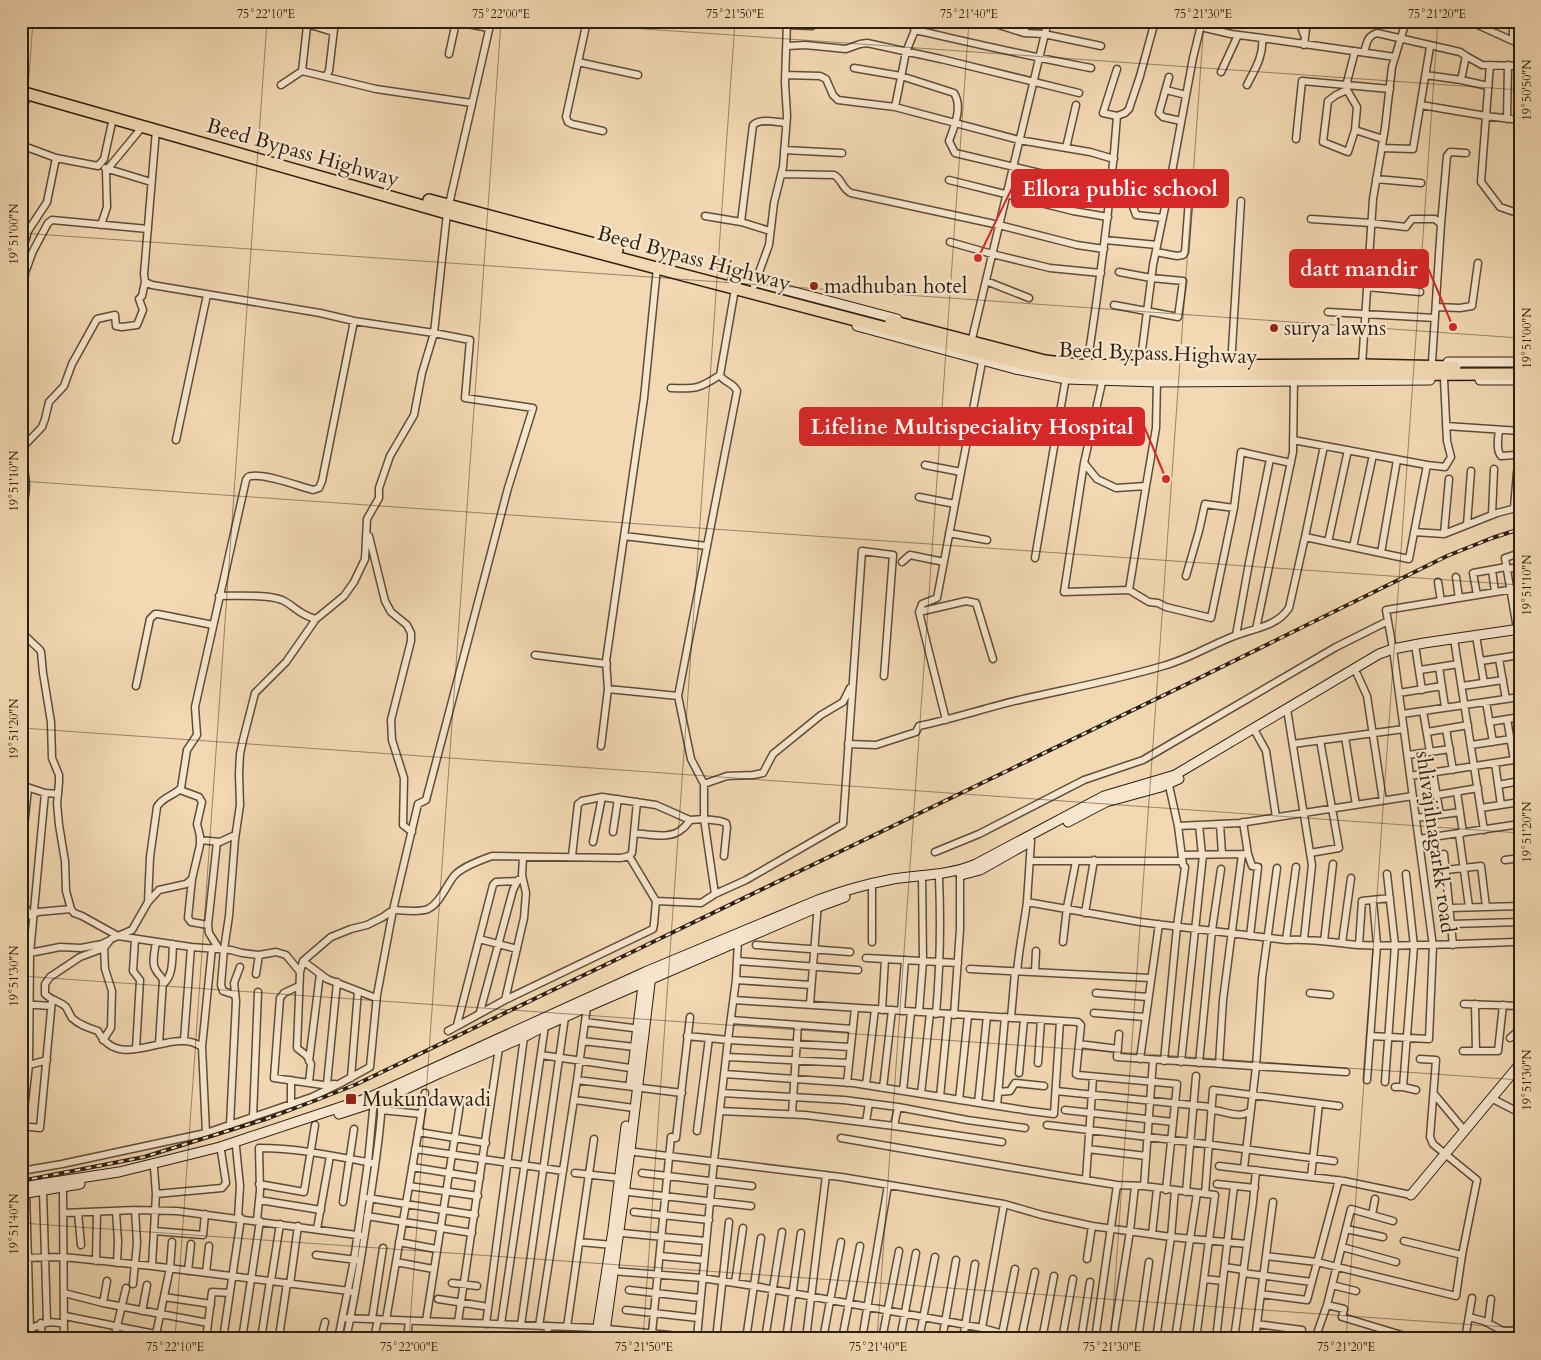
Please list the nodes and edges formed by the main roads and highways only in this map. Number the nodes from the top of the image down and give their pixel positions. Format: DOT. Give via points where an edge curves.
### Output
graph roads {
  1 [pos="23,90"];
  2 [pos="448,209"];
  3 [pos="745,286"];
  4 [pos="971,344"];
  5 [pos="1520,367"];
  6 [pos="1485,371"];
  7 [pos="1520,374"];
  1 -- 2 [label="highway, Beed Bypass Highway"];
  1 -- 2 [label="highway, Beed Bypass Highway" via="113,118"];
  2 -- 3 [label="highway, Beed Bypass Highway"];
  2 -- 3 [label="highway, Beed Bypass Highway" via="657,268"];
  3 -- 4 [label="highway, Beed Bypass Highway"];
  4 -- 6 [label="highway, Beed Bypass Highway" via="1045,361 1140,365 1362,363"];
  4 -- 6 [label="highway, Beed Bypass Highway" via="983,357 1067,375 1103,377 1294,378"];
  5 -- 6 [label="highway, Beed Bypass Highway"];
  6 -- 7 [label="highway, Beed Bypass Highway"];
}
